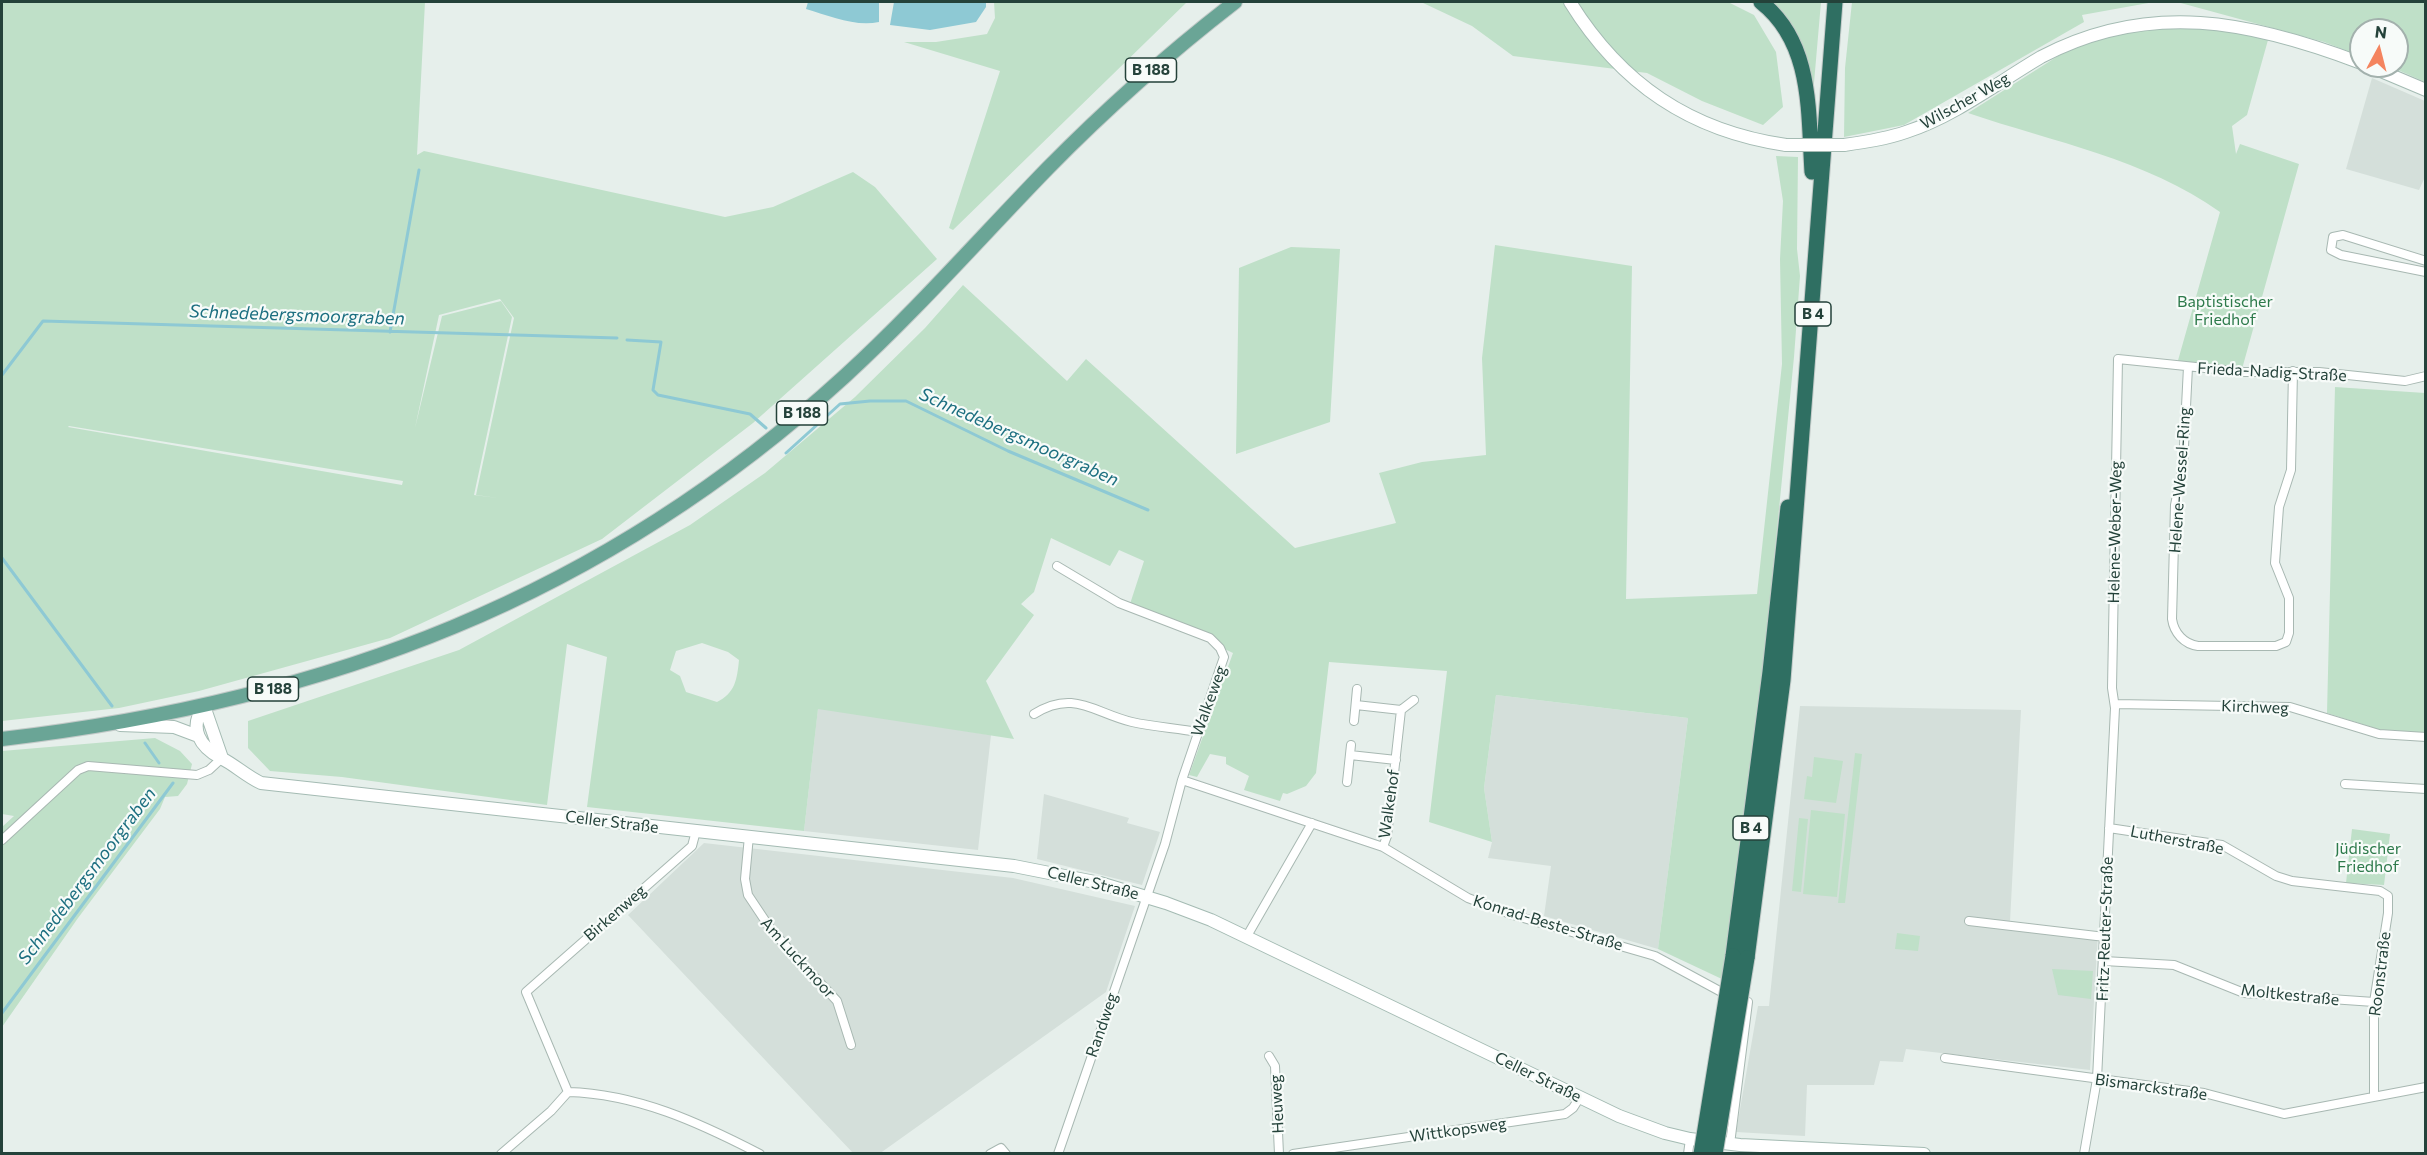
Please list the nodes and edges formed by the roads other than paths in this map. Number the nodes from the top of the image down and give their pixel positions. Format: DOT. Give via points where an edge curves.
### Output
graph roads {
  1 [pos="1235,2"];
  2 [pos="1570,2"];
  3 [pos="1761,2"];
  4 [pos="1826,2"];
  5 [pos="1837,2"];
  6 [pos="2349,59"];
  7 [pos="2398,78"];
  8 [pos="2426,90"];
  9 [pos="1812,172"];
  10 [pos="2426,261"];
  11 [pos="2426,272"];
  12 [pos="2118,359"];
  13 [pos="2188,367"];
  14 [pos="2293,371"];
  15 [pos="2426,376"];
  16 [pos="1057,566"];
  17 [pos="1776,679"];
  18 [pos="1357,689"];
  19 [pos="1414,700"];
  20 [pos="2115,704"];
  21 [pos="1356,705"];
  22 [pos="204,706"];
  23 [pos="1401,710"];
  24 [pos="1034,714"];
  25 [pos="1354,721"];
  26 [pos="111,725"];
  27 [pos="1198,732"];
  28 [pos="198,736"];
  29 [pos="2426,737"];
  30 [pos="2,739"];
  31 [pos="1351,745"];
  32 [pos="1350,756"];
  33 [pos="222,758"];
  34 [pos="1396,760"];
  35 [pos="1182,780"];
  36 [pos="1347,782"];
  37 [pos="2345,784"];
  38 [pos="2426,789"];
  39 [pos="1312,823"];
  40 [pos="2109,828"];
  41 [pos="749,836"];
  42 [pos="695,839"];
  43 [pos="2,840"];
  44 [pos="1383,847"];
  45 [pos="2380,891"];
  46 [pos="1145,896"];
  47 [pos="1969,921"];
  48 [pos="1247,936"];
  49 [pos="2104,937"];
  50 [pos="1740,957"];
  51 [pos="2104,961"];
  52 [pos="2374,1002"];
  53 [pos="851,1045"];
  54 [pos="1269,1056"];
  55 [pos="1945,1058"];
  56 [pos="2097,1079"];
  57 [pos="2426,1087"];
  58 [pos="568,1092"];
  59 [pos="2373,1096"];
  60 [pos="1580,1097"];
  61 [pos="1690,1139"];
  62 [pos="1730,1144"];
  63 [pos="501,1154"];
  64 [pos="760,1154"];
  65 [pos="990,1154"];
  66 [pos="1006,1154"];
  67 [pos="1058,1154"];
  68 [pos="1279,1154"];
  69 [pos="1293,1154"];
  70 [pos="1688,1154"];
  71 [pos="1701,1154"];
  72 [pos="1715,1154"];
  73 [pos="1924,1154"];
  74 [pos="2084,1154"];
  1 -- 22 [label="main road, B 188" via="1090,126 845,376 699,493 562,576 457,627 341,670"];
  2 -- 6 [label="street, Wilscher Weg, bridge" via="1604,48 1659,98 1727,133 1786,145 1844,145 1888,138 1922,127 2061,46 2098,30 2146,20 2202,18 2243,25"];
  3 -- 9 [label="highway" via="1782,22 1801,58"];
  4 -- 9 [label="highway, B 4"];
  5 -- 17 [label="highway, B 4"];
  7 -- 8 [label="street"];
  9 -- 17 [label="highway, B 4"];
  10 -- 11 [label="street" via="2343,235 2333,237 2331,250 2341,255"];
  12 -- 13 [label="street, Frieda-Nadig-Straße"];
  12 -- 20 [label="street, Helene-Weber-Weg" via="2112,688"];
  13 -- 14 [label="street, Frieda-Nadig-Straße"];
  13 -- 14 [label="street, Helene-Wessel-Ring" via="2183,466 2175,505 2172,620 2177,634 2198,646 2276,646 2288,638 2289,598 2276,563 2279,507 2291,470"];
  14 -- 15 [label="street, Frieda-Nadig-Straße" via="2406,381"];
  16 -- 27 [label="street, Walkeweg" via="1119,603 1210,638 1220,648 1224,657"];
  17 -- 50 [label="highway, B 4"];
  18 -- 21 [label="street"];
  19 -- 23 [label="street"];
  20 -- 29 [label="street, Kirchweg" via="2290,707 2379,734"];
  20 -- 40 [label="street, Fritz-Reuter-Straße"];
  21 -- 23 [label="street"];
  21 -- 25 [label="street"];
  22 -- 26 [label="main road, B 188"];
  22 -- 28 [label="street" via="197,716"];
  22 -- 33 [label="street"];
  23 -- 34 [label="street, Walkehof"];
  24 -- 27 [label="street" via="1049,705 1078,702 1130,722"];
  26 -- 28 [label="street, Celler Straße" via="174,727"];
  26 -- 30 [label="main road, B 188"];
  27 -- 35 [label="street, Walkeweg"];
  28 -- 33 [label="street, Celler Straße" via="213,755"];
  31 -- 32 [label="street"];
  32 -- 34 [label="street, Walkehof"];
  32 -- 36 [label="street"];
  33 -- 42 [label="street, Celler Straße" via="261,783"];
  33 -- 43 [label="street" via="197,775 88,766"];
  34 -- 44 [label="street, Walkehof"];
  35 -- 39 [label="street, Konrad-Beste-Straße"];
  35 -- 46 [label="street, Walkeweg" via="1165,844"];
  37 -- 38 [label="street"];
  39 -- 44 [label="street, Konrad-Beste-Straße"];
  39 -- 48 [label="street"];
  40 -- 45 [label="street, Lutherstraße" via="2222,845 2292,881"];
  40 -- 49 [label="street, Fritz-Reuter-Straße"];
  41 -- 42 [label="street, Celler Straße"];
  41 -- 46 [label="street, Celler Straße" via="1014,866"];
  41 -- 53 [label="street, Am Luckmoor" via="745,879 748,895 772,931 837,1001"];
  42 -- 58 [label="street, Birkenweg" via="526,992"];
  44 -- 62 [label="street, Konrad-Beste-Straße" via="1468,898 1535,922 1655,956 1748,1002"];
  45 -- 52 [label="street, Roonstraße" via="2389,901"];
  46 -- 48 [label="street, Celler Straße"];
  46 -- 67 [label="street, Randweg"];
  47 -- 49 [label="street"];
  48 -- 60 [label="street, Celler Straße"];
  49 -- 51 [label="street, Fritz-Reuter-Straße"];
  50 -- 71 [label="highway, B 4, bridge"];
  50 -- 72 [label="highway, B 4, bridge"];
  51 -- 52 [label="street, Moltkestraße" via="2175,965 2244,993"];
  51 -- 56 [label="street, Fritz-Reuter-Straße"];
  52 -- 59 [label="street, Roonstraße"];
  54 -- 68 [label="street, Heuweg" via="1275,1066"];
  55 -- 56 [label="street, Bismarckstraße"];
  56 -- 59 [label="street, Bismarckstraße" via="2204,1093 2284,1113"];
  56 -- 74 [label="street, Fritz-Reuter-Straße"];
  57 -- 59 [label="street, Bismarckstraße"];
  58 -- 63 [label="street"];
  58 -- 64 [label="street" via="603,1093 672,1113"];
  60 -- 61 [label="street, Celler Straße" via="1644,1125"];
  60 -- 69 [label="street, Wittkopsweg" via="1565,1114"];
  61 -- 62 [label="street, Celler Straße"];
  61 -- 70 [label="street"];
  62 -- 73 [label="street, Celler Straße"];
  65 -- 66 [label="street" via="1001,1148"];
}
